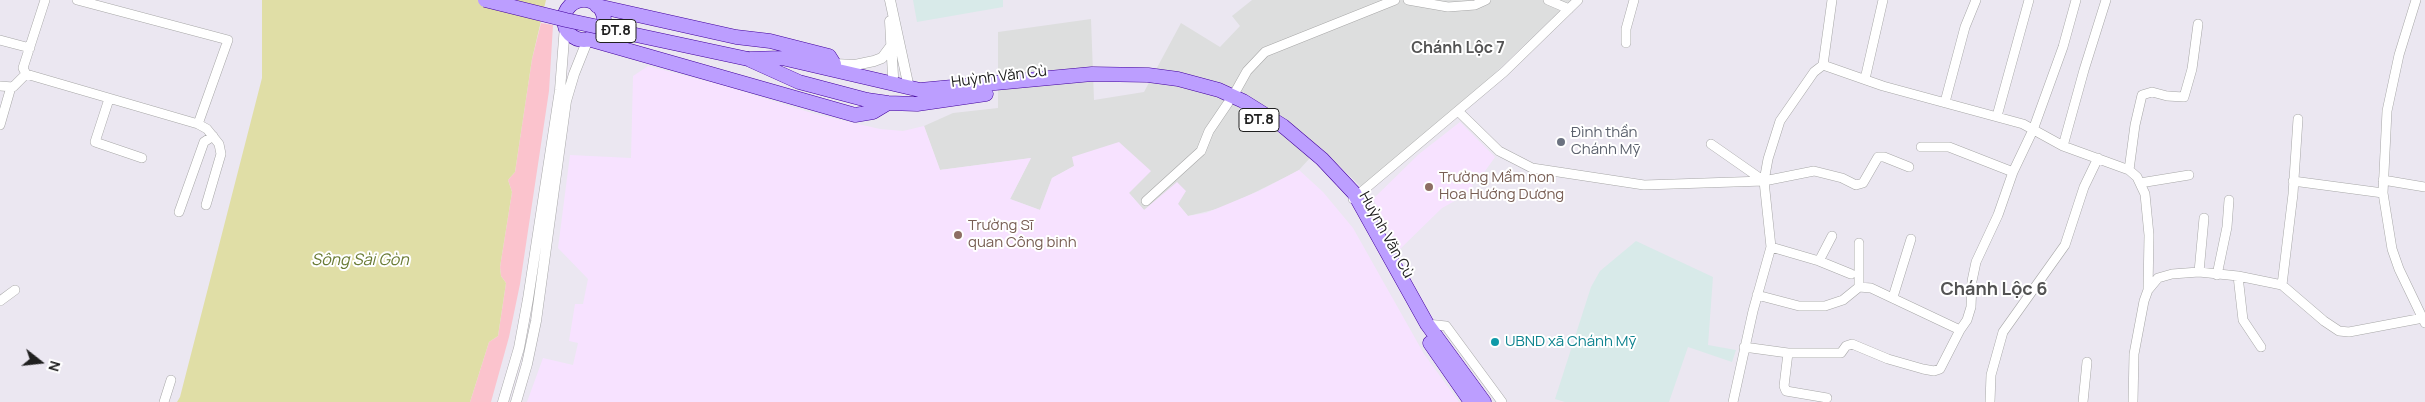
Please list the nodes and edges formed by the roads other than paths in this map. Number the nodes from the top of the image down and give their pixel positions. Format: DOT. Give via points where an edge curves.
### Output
graph roads {
  1 [pos="46,0"];
  2 [pos="77,0"];
  3 [pos="485,0"];
  4 [pos="890,0"];
  5 [pos="1395,0"];
  6 [pos="1408,0"];
  7 [pos="1486,0"];
  8 [pos="1548,0"];
  9 [pos="1578,0"];
  10 [pos="1634,0"];
  11 [pos="1832,0"];
  12 [pos="1883,0"];
  13 [pos="1976,0"];
  14 [pos="2029,0"];
  15 [pos="2076,0"];
  16 [pos="2106,0"];
  17 [pos="2416,0"];
  18 [pos="597,6"];
  19 [pos="1568,9"];
  20 [pos="632,13"];
  21 [pos="2198,24"];
  22 [pos="565,26"];
  23 [pos="0,40"];
  24 [pos="603,41"];
  25 [pos="1626,43"];
  26 [pos="891,46"];
  27 [pos="30,48"];
  28 [pos="748,59"];
  29 [pos="834,64"];
  30 [pos="1823,65"];
  31 [pos="847,73"];
  32 [pos="26,74"];
  33 [pos="1865,79"];
  34 [pos="892,84"];
  35 [pos="0,86"];
  36 [pos="11,87"];
  37 [pos="909,88"];
  38 [pos="109,99"];
  39 [pos="1230,100"];
  40 [pos="1945,102"];
  41 [pos="888,103"];
  42 [pos="910,104"];
  43 [pos="1458,111"];
  44 [pos="873,112"];
  45 [pos="1997,116"];
  46 [pos="2298,119"];
  47 [pos="198,124"];
  48 [pos="0,125"];
  49 [pos="2033,130"];
  50 [pos="214,136"];
  51 [pos="1712,144"];
  52 [pos="2063,146"];
  53 [pos="1921,147"];
  54 [pos="142,158"];
  55 [pos="2098,158"];
  56 [pos="1909,166"];
  57 [pos="2129,170"];
  58 [pos="2013,172"];
  59 [pos="2189,175"];
  60 [pos="2383,180"];
  61 [pos="1764,181"];
  62 [pos="2294,181"];
  63 [pos="2140,183"];
  64 [pos="2425,187"];
  65 [pos="2383,193"];
  66 [pos="1354,199"];
  67 [pos="2229,200"];
  68 [pos="1146,201"];
  69 [pos="206,205"];
  70 [pos="179,212"];
  71 [pos="2204,218"];
  72 [pos="1832,236"];
  73 [pos="1911,239"];
  74 [pos="1859,243"];
  75 [pos="1771,247"];
  76 [pos="1819,261"];
  77 [pos="2199,272"];
  78 [pos="1851,274"];
  79 [pos="2217,275"];
  80 [pos="2238,276"];
  81 [pos="2282,285"];
  82 [pos="1859,287"];
  83 [pos="15,290"];
  84 [pos="2148,290"];
  85 [pos="1757,295"];
  86 [pos="1893,297"];
  87 [pos="0,301"];
  88 [pos="526,312"];
  89 [pos="536,315"];
  90 [pos="2424,321"];
  91 [pos="1422,323"];
  92 [pos="1960,330"];
  93 [pos="1744,347"];
  94 [pos="2261,347"];
  95 [pos="1788,353"];
  96 [pos="2087,362"];
  97 [pos="171,380"];
  98 [pos="1827,398"];
  99 [pos="164,402"];
  100 [pos="503,402"];
  101 [pos="516,402"];
  102 [pos="1471,402"];
  103 [pos="1484,402"];
  104 [pos="1502,402"];
  105 [pos="1733,402"];
  106 [pos="1990,402"];
  107 [pos="2083,402"];
  108 [pos="2134,402"];
  1 -- 27 [label="street"];
  2 -- 47 [label="street" via="228,40"];
  3 -- 28 [label="main road, ĐT.8, bridge"];
  4 -- 26 [label="street"];
  4 -- 37 [label="street"];
  5 -- 39 [label="street" via="1265,52 1247,71"];
  6 -- 7 [label="street" via="1448,7"];
  8 -- 19 [label="street"];
  9 -- 19 [label="street"];
  10 -- 25 [label="street" via="1626,29"];
  11 -- 30 [label="street"];
  12 -- 33 [label="street"];
  13 -- 40 [label="street" via="1965,27"];
  14 -- 45 [label="street"];
  15 -- 49 [label="street" via="2064,47"];
  16 -- 52 [label="street"];
  17 -- 60 [label="street" via="2399,55 2387,111"];
  18 -- 20 [label="main road"];
  18 -- 22 [label="main road" via="586,0 573,3 565,13"];
  18 -- 24 [label="main road" via="601,11"];
  19 -- 43 [label="street" via="1504,72"];
  20 -- 24 [label="main road" via="617,18 613,23 611,40"];
  20 -- 29 [label="main road" via="793,46 829,56"];
  21 -- 57 [label="street" via="2192,69 2184,97 2152,92 2142,95"];
  22 -- 24 [label="main road" via="578,39"];
  22 -- 88 [label="street" via="560,90"];
  23 -- 27 [label="street"];
  24 -- 44 [label="main road" via="856,115"];
  24 -- 89 [label="street" via="569,88"];
  26 -- 29 [label="street" via="882,58 874,61 855,65"];
  26 -- 34 [label="street"];
  27 -- 32 [label="street" via="23,68"];
  28 -- 29 [label="main road, ĐT.8" via="781,51"];
  28 -- 31 [label="main road, ĐT.8" via="782,58"];
  28 -- 41 [label="main road, Huỳnh Văn Cù / ĐT.8" via="799,82"];
  28 -- 44 [label="main road, ĐT.8" via="795,87"];
  29 -- 31 [label="main road, ĐT.8"];
  30 -- 33 [label="street"];
  30 -- 61 [label="street" via="1814,72 1780,121"];
  31 -- 34 [label="main road, ĐT.8"];
  32 -- 36 [label="street"];
  32 -- 38 [label="street"];
  33 -- 40 [label="street"];
  34 -- 37 [label="main road"];
  34 -- 41 [label="main road"];
  35 -- 36 [label="street"];
  36 -- 48 [label="street"];
  37 -- 39 [label="main road" via="932,90 1123,73 1178,80 1219,90"];
  37 -- 42 [label="main road"];
  38 -- 47 [label="street"];
  38 -- 54 [label="street" via="95,142"];
  39 -- 42 [label="main road, Huỳnh Văn Cù / ĐT.8" via="1178,88 1094,82"];
  39 -- 66 [label="main road" via="1283,126 1322,159"];
  39 -- 68 [label="street" via="1209,131 1201,151"];
  40 -- 45 [label="street"];
  41 -- 42 [label="main road, Huỳnh Văn Cù / ĐT.8"];
  41 -- 44 [label="main road"];
  43 -- 61 [label="street" via="1499,151 1532,168 1644,185"];
  43 -- 66 [label="street"];
  45 -- 49 [label="street"];
  46 -- 62 [label="street"];
  47 -- 50 [label="street"];
  49 -- 52 [label="street"];
  49 -- 58 [label="street"];
  50 -- 69 [label="street" via="222,154"];
  50 -- 70 [label="street" via="204,142"];
  51 -- 61 [label="street"];
  52 -- 55 [label="street"];
  53 -- 58 [label="street" via="1949,147"];
  55 -- 57 [label="street"];
  55 -- 106 [label="street" via="2084,187 2065,245 2004,332 1991,375"];
  56 -- 61 [label="street" via="1878,157 1864,183 1856,185 1814,171"];
  57 -- 63 [label="street"];
  58 -- 92 [label="street" via="1976,262 1968,320"];
  59 -- 63 [label="street"];
  60 -- 64 [label="street"];
  60 -- 65 [label="street"];
  61 -- 75 [label="street"];
  62 -- 65 [label="street"];
  62 -- 81 [label="street"];
  63 -- 84 [label="street" via="2147,212"];
  65 -- 90 [label="street" via="2392,249"];
  66 -- 91 [label="main road"];
  67 -- 79 [label="street"];
  71 -- 77 [label="street"];
  72 -- 76 [label="street"];
  73 -- 86 [label="street"];
  74 -- 82 [label="street"];
  75 -- 76 [label="street"];
  75 -- 85 [label="street"];
  76 -- 78 [label="street"];
  77 -- 79 [label="street"];
  77 -- 84 [label="street" via="2158,278"];
  79 -- 80 [label="street"];
  80 -- 81 [label="street"];
  80 -- 94 [label="street" via="2243,320"];
  81 -- 90 [label="street" via="2339,331"];
  82 -- 85 [label="street" via="1842,300 1825,306 1799,306"];
  82 -- 86 [label="street"];
  83 -- 87 [label="street"];
  84 -- 108 [label="street" via="2134,354"];
  85 -- 93 [label="street"];
  86 -- 92 [label="street"];
  88 -- 89 [label="street"];
  88 -- 100 [label="street"];
  89 -- 101 [label="street"];
  91 -- 102 [label="main road"];
  91 -- 103 [label="main road"];
  91 -- 104 [label="street" via="1446,326"];
  92 -- 95 [label="street" via="1940,369 1934,371 1888,359 1852,344 1840,353"];
  93 -- 95 [label="street"];
  93 -- 105 [label="street"];
  95 -- 98 [label="street" via="1786,391"];
  96 -- 107 [label="street"];
  97 -- 99 [label="street"];
}
